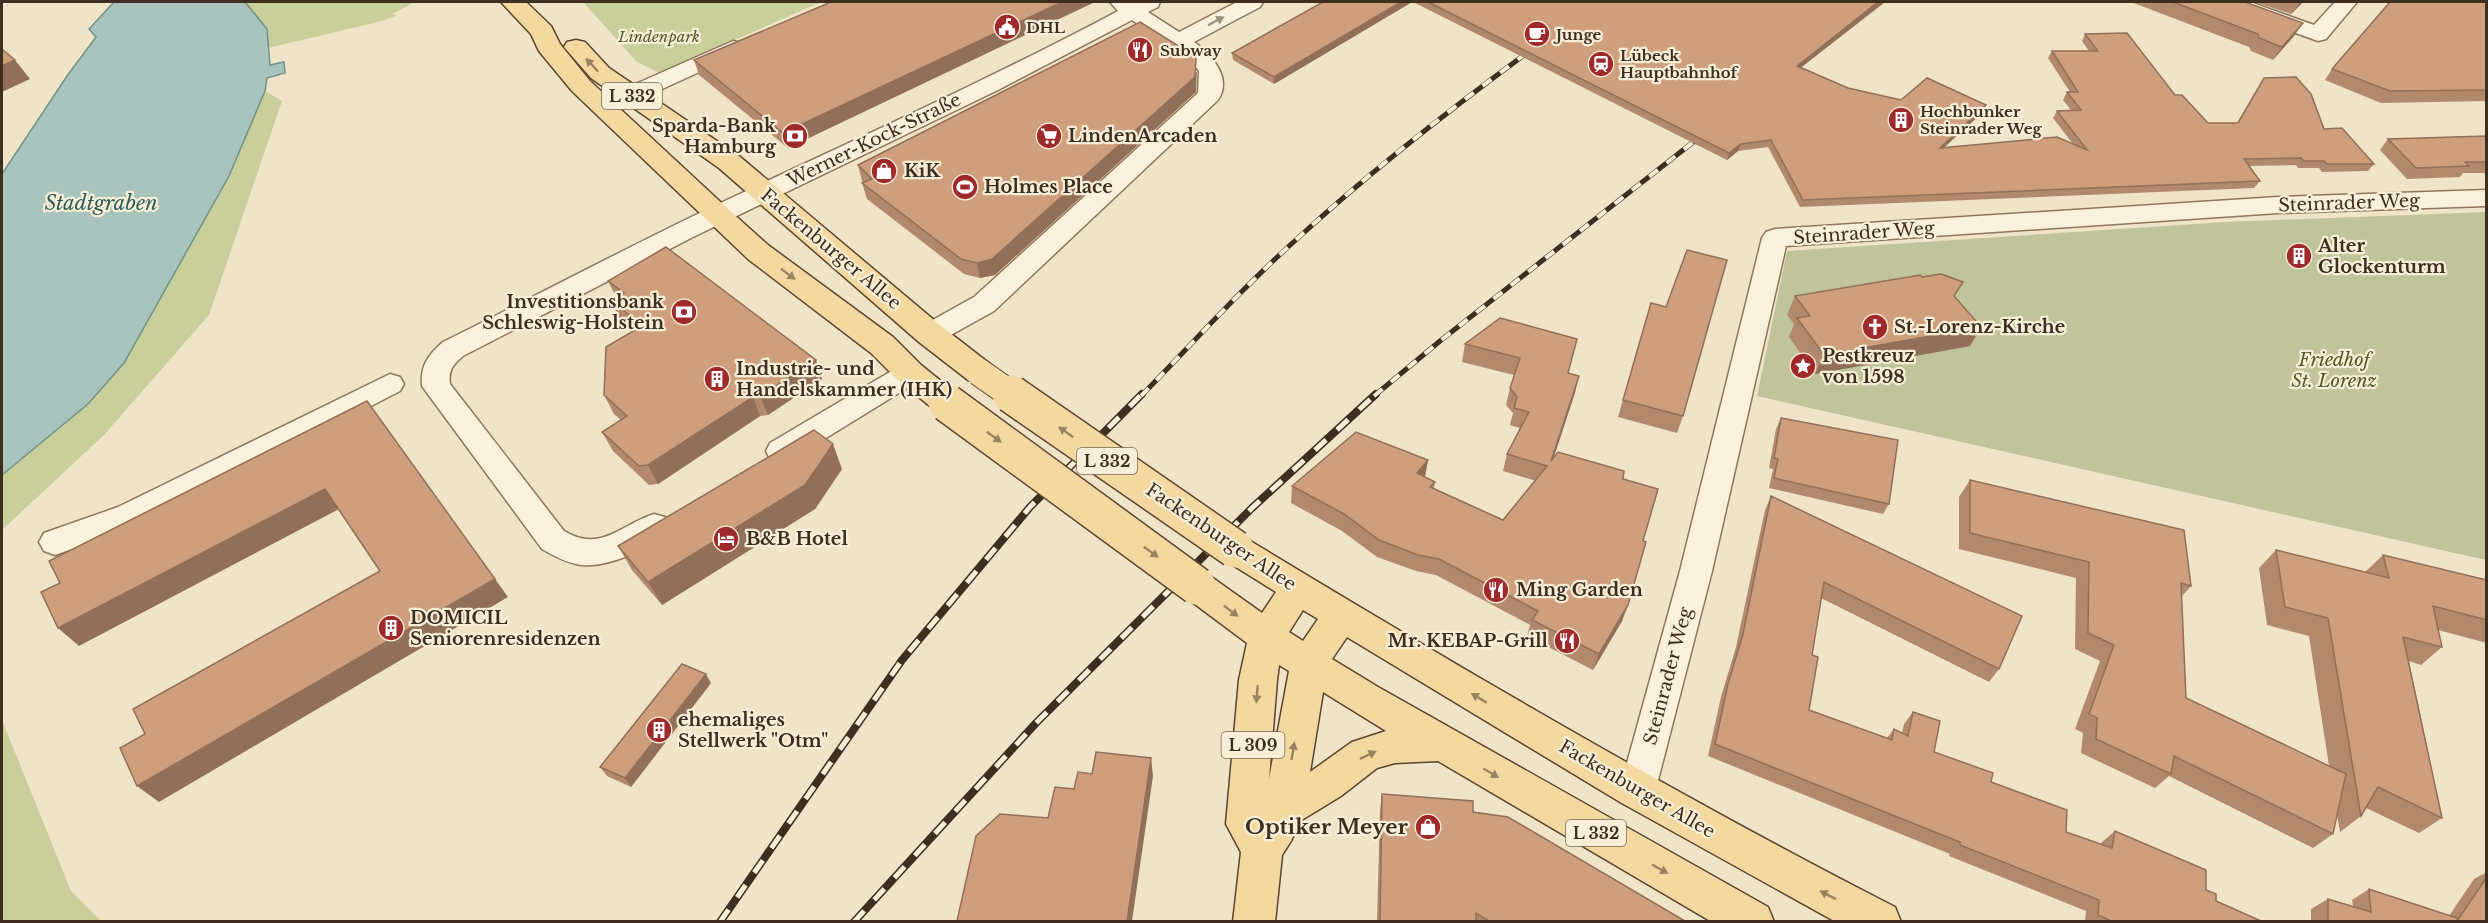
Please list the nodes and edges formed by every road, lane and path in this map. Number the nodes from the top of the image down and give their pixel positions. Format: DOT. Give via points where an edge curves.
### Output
graph roads {
  1 [pos="493,2"];
  2 [pos="513,2"];
  3 [pos="539,2"];
  4 [pos="1252,2"];
  5 [pos="2231,2"];
  6 [pos="2346,2"];
  7 [pos="1135,4"];
  8 [pos="753,39"];
  9 [pos="1179,40"];
  10 [pos="548,46"];
  11 [pos="630,95"];
  12 [pos="765,193"];
  13 [pos="2487,198"];
  14 [pos="718,215"];
  15 [pos="930,334"];
  16 [pos="910,373"];
  17 [pos="390,384"];
  18 [pos="755,466"];
  19 [pos="674,515"];
  20 [pos="55,542"];
  21 [pos="1298,588"];
  22 [pos="1341,615"];
  23 [pos="1266,637"];
  24 [pos="1310,663"];
  25 [pos="1440,744"];
  26 [pos="1637,792"];
  27 [pos="1284,809"];
  28 [pos="1262,849"];
  29 [pos="1254,921"];
  30 [pos="1753,921"];
  31 [pos="1880,921"];
  1 -- 10 [label="main road"];
  2 -- 10 [label="main road, L 332" via="542,31"];
  11 -- 3 [label="main road, Fackenburger Allee / L 332, one-way" via="600,73"];
  9 -- 4 [label="street, one-way"];
  5 -- 6 [label="street" via="2318,34"];
  7 -- 9 [label="street"];
  7 -- 12 [label="street, Werner-Kock-Straße"];
  8 -- 11 [label="street"];
  9 -- 15 [label="street" via="1210,71 1210,95 984,304"];
  10 -- 14 [label="main road, L 332" via="581,86"];
  11 -- 12 [label="main road, Fackenburger Allee / L 332" via="729,162"];
  12 -- 14 [label="street, Werner-Kock-Straße"];
  12 -- 15 [label="main road, Fackenburger Allee / L 332"];
  13 -- 26 [label="street, Steinrader Weg" via="2278,206 1775,238 1696,571"];
  14 -- 16 [label="main road, L 332, one-way" via="758,252 882,345"];
  14 -- 19 [label="street, Werner-Kock-Straße" via="453,349 438,362 434,372 436,387 558,544 579,552 598,553 634,539"];
  21 -- 15 [label="main road, Fackenburger Allee / L 332, one-way, bridge" via="1234,549"];
  16 -- 18 [label="street"];
  16 -- 23 [label="main road, L 332, one-way, bridge"];
  17 -- 20 [label="street" via="129,516"];
  21 -- 22 [label="main road, Fackenburger Allee / L 332"];
  21 -- 23 [label="main road, L 309"];
  22 -- 24 [label="main road, L 309"];
  26 -- 22 [label="main road, Fackenburger Allee / L 332, one-way"];
  23 -- 24 [label="main road, L 332"];
  23 -- 28 [label="main road, L 309, one-way" via="1258,680 1246,824"];
  24 -- 25 [label="main road, L 332"];
  27 -- 24 [label="main road, L 309, one-way"];
  27 -- 25 [label="main road, one-way" via="1366,754 1395,746"];
  25 -- 30 [label="main road, L 332, one-way"];
  31 -- 26 [label="main road, Fackenburger Allee / L 332, one-way"];
  27 -- 28 [label="main road, L 309" via="1278,828"];
  28 -- 29 [label="main road, L 309"];
}
